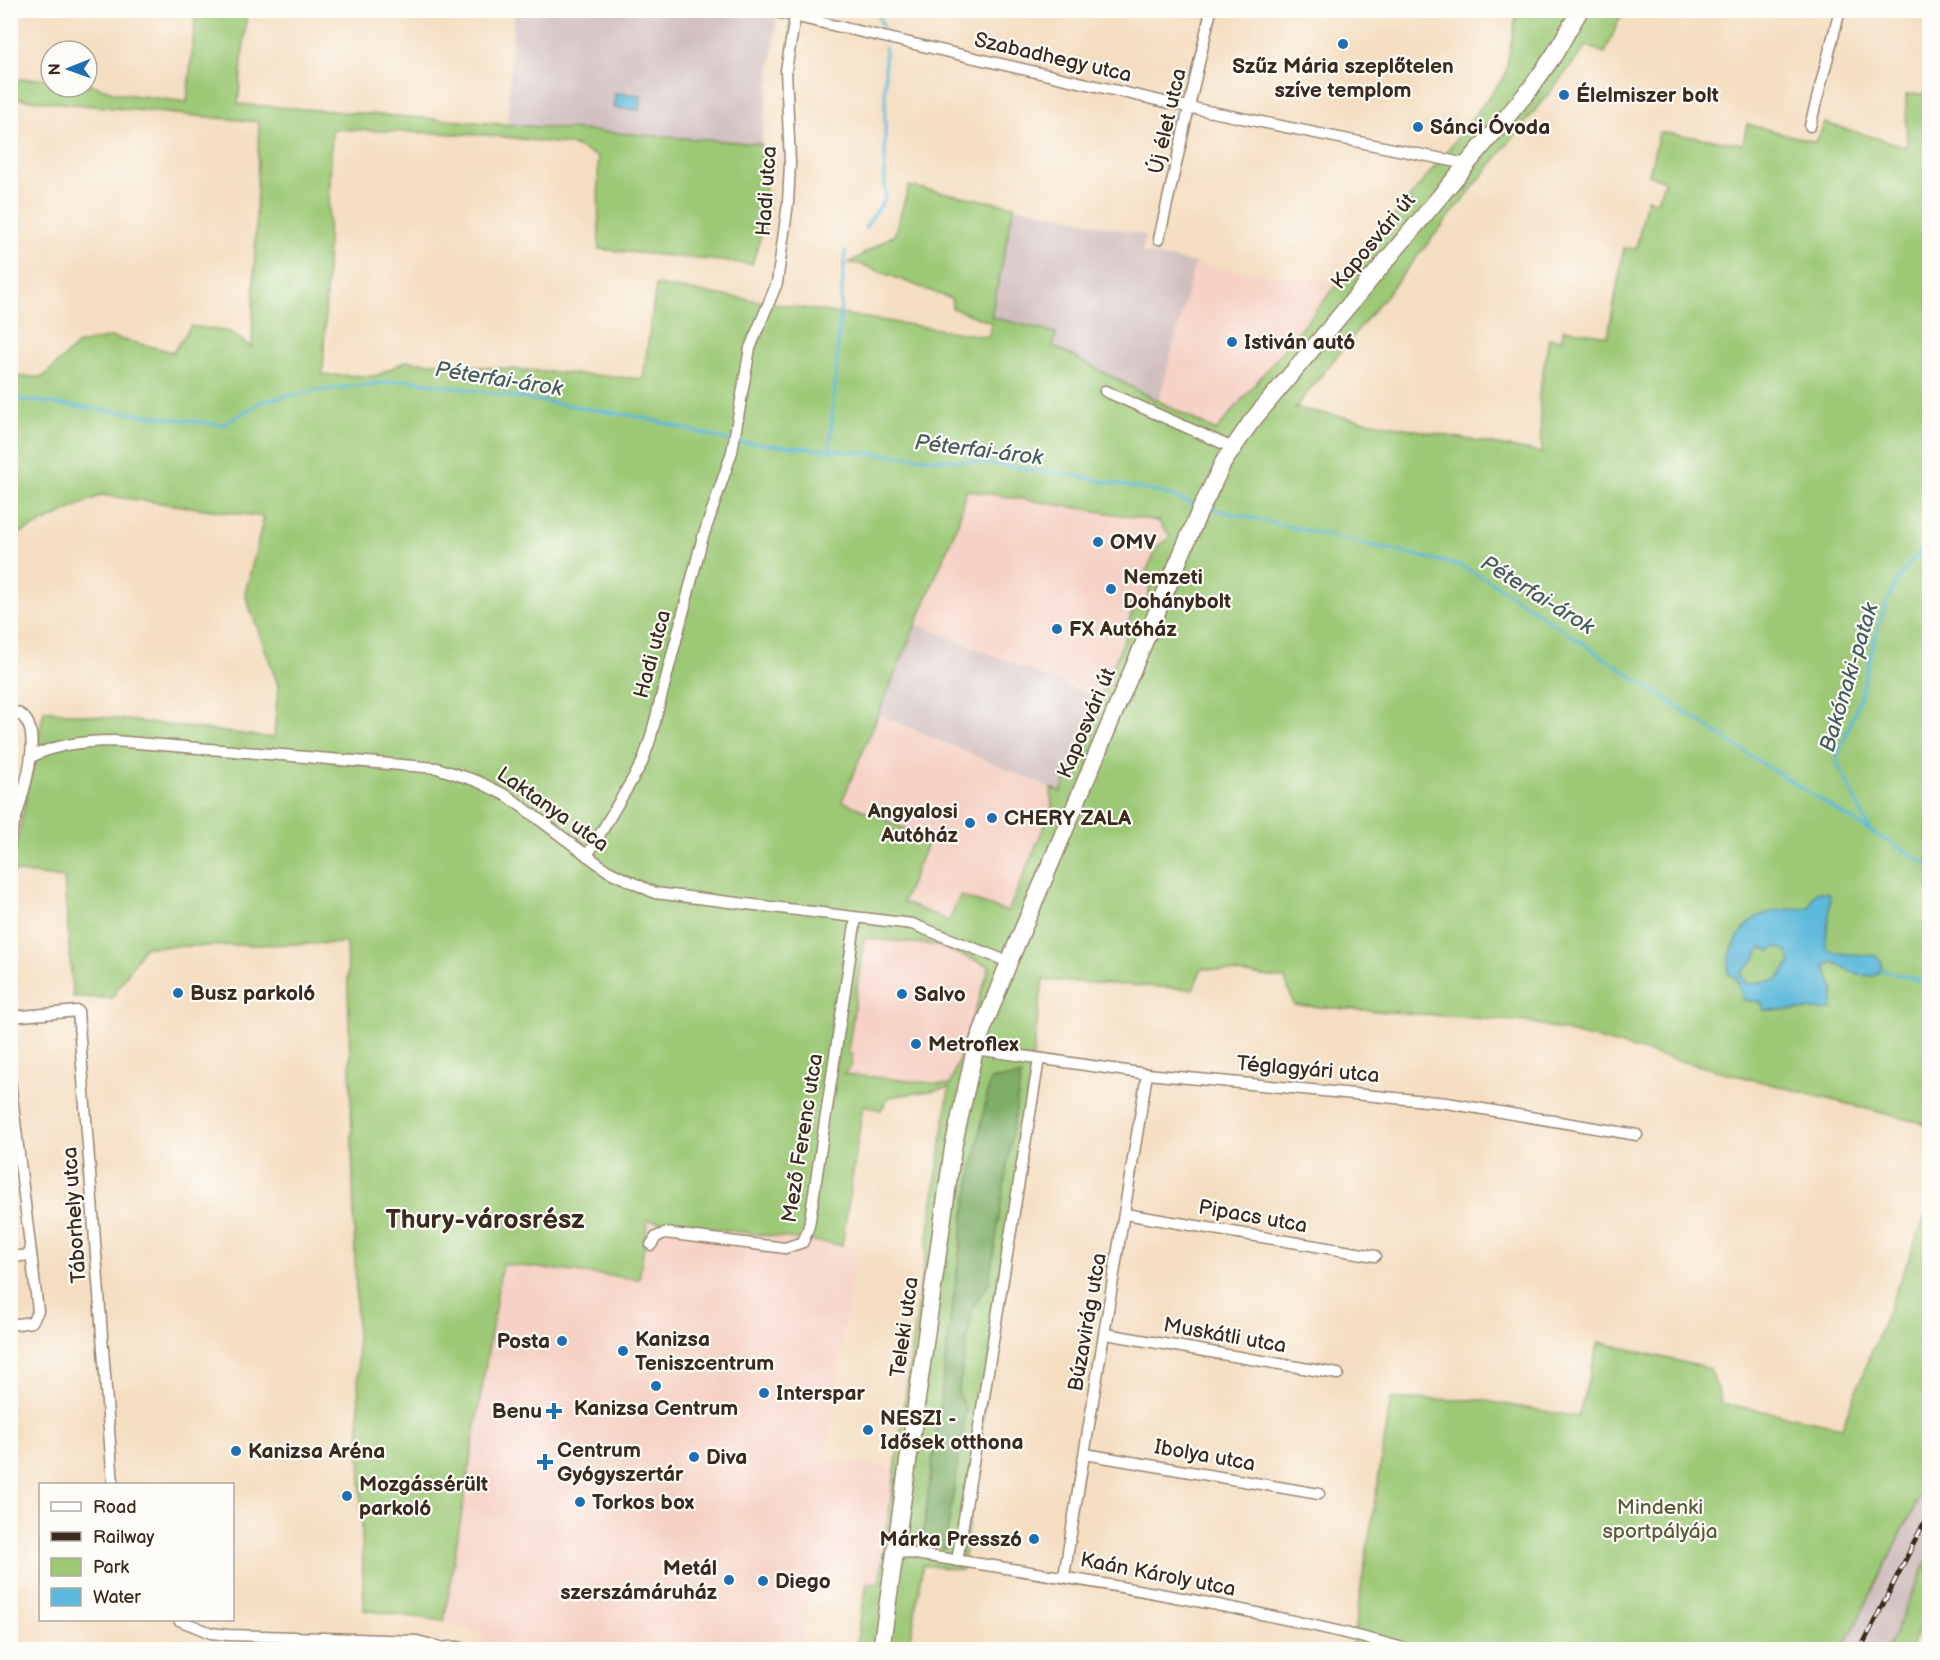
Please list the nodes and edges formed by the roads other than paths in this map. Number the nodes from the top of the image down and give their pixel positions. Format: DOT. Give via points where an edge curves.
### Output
graph roads {
  1 [pos="767,10"];
  2 [pos="1211,10"];
  3 [pos="1580,10"];
  4 [pos="1839,10"];
  5 [pos="795,17"];
  6 [pos="1190,108"];
  7 [pos="1810,126"];
  8 [pos="1467,164"];
  9 [pos="1159,239"];
  10 [pos="1105,391"];
  11 [pos="1233,447"];
  12 [pos="10,711"];
  13 [pos="31,757"];
  14 [pos="10,837"];
  15 [pos="587,856"];
  16 [pos="856,918"];
  17 [pos="1009,963"];
  18 [pos="10,1017"];
  19 [pos="975,1049"];
  20 [pos="1038,1059"];
  21 [pos="1147,1074"];
  22 [pos="10,1080"];
  23 [pos="1637,1135"];
  24 [pos="1125,1214"];
  25 [pos="651,1245"];
  26 [pos="31,1255"];
  27 [pos="1375,1256"];
  28 [pos="10,1257"];
  29 [pos="10,1325"];
  30 [pos="1106,1335"];
  31 [pos="1338,1374"];
  32 [pos="1085,1454"];
  33 [pos="113,1483"];
  34 [pos="1319,1494"];
  35 [pos="895,1551"];
  36 [pos="957,1561"];
  37 [pos="1064,1575"];
  38 [pos="181,1621"];
  39 [pos="392,1641"];
  40 [pos="448,1649"];
  41 [pos="412,1650"];
  42 [pos="459,1650"];
  43 [pos="881,1650"];
  44 [pos="1411,1650"];
  1 -- 5 [label="street, Szabadhegy utca"];
  2 -- 6 [label="street, Új élet utca"];
  3 -- 8 [label="main road, Kaposvári út" via="1564,41 1530,89"];
  4 -- 7 [label="street"];
  5 -- 6 [label="street, Szabadhegy utca"];
  5 -- 15 [label="street, Hadi utca" via="786,70 790,164 781,257 771,299 750,348 737,433 702,540 647,750"];
  6 -- 8 [label="street, Szabadhegy utca"];
  6 -- 9 [label="street, Új élet utca"];
  8 -- 11 [label="main road, Kaposvári út"];
  10 -- 11 [label="street"];
  11 -- 17 [label="main road, Kaposvári út" via="1201,509"];
  12 -- 13 [label="street" via="23,714 29,721 34,739"];
  13 -- 14 [label="street"];
  13 -- 15 [label="street, Laktanya utca" via="58,747 114,741 437,768 509,797"];
  15 -- 16 [label="street, Laktanya utca" via="619,877 656,893"];
  16 -- 17 [label="street, Laktanya utca" via="926,928"];
  16 -- 25 [label="street, Mező Ferenc utca" via="809,1226 803,1242 785,1248 665,1233"];
  17 -- 19 [label="main road, Kaposvári út"];
  18 -- 33 [label="street, Táborhely utca" via="78,1011"];
  19 -- 20 [label="street, Téglagyári utca"];
  19 -- 35 [label="main road, Teleki utca" via="953,1148"];
  20 -- 21 [label="street, Téglagyári utca"];
  20 -- 36 [label="street"];
  21 -- 23 [label="street, Téglagyári utca" via="1438,1102"];
  21 -- 24 [label="street, Búzavirág utca"];
  22 -- 26 [label="street"];
  24 -- 27 [label="street, Pipacs utca"];
  24 -- 30 [label="street, Búzavirág utca"];
  26 -- 28 [label="street"];
  26 -- 29 [label="street" via="37,1317 32,1322"];
  30 -- 31 [label="street, Muskátli utca"];
  30 -- 32 [label="street, Búzavirág utca"];
  32 -- 34 [label="street, Ibolya utca"];
  32 -- 37 [label="street, Búzavirág utca"];
  35 -- 36 [label="street, Kaán Károly utca"];
  35 -- 43 [label="main road, Teleki utca"];
  36 -- 37 [label="street, Kaán Károly utca"];
  37 -- 44 [label="street, Kaán Károly utca" via="1332,1628"];
  38 -- 39 [label="street" via="228,1635"];
  39 -- 40 [label="street" via="424,1642"];
  39 -- 41 [label="street"];
  40 -- 42 [label="main road"];
}
